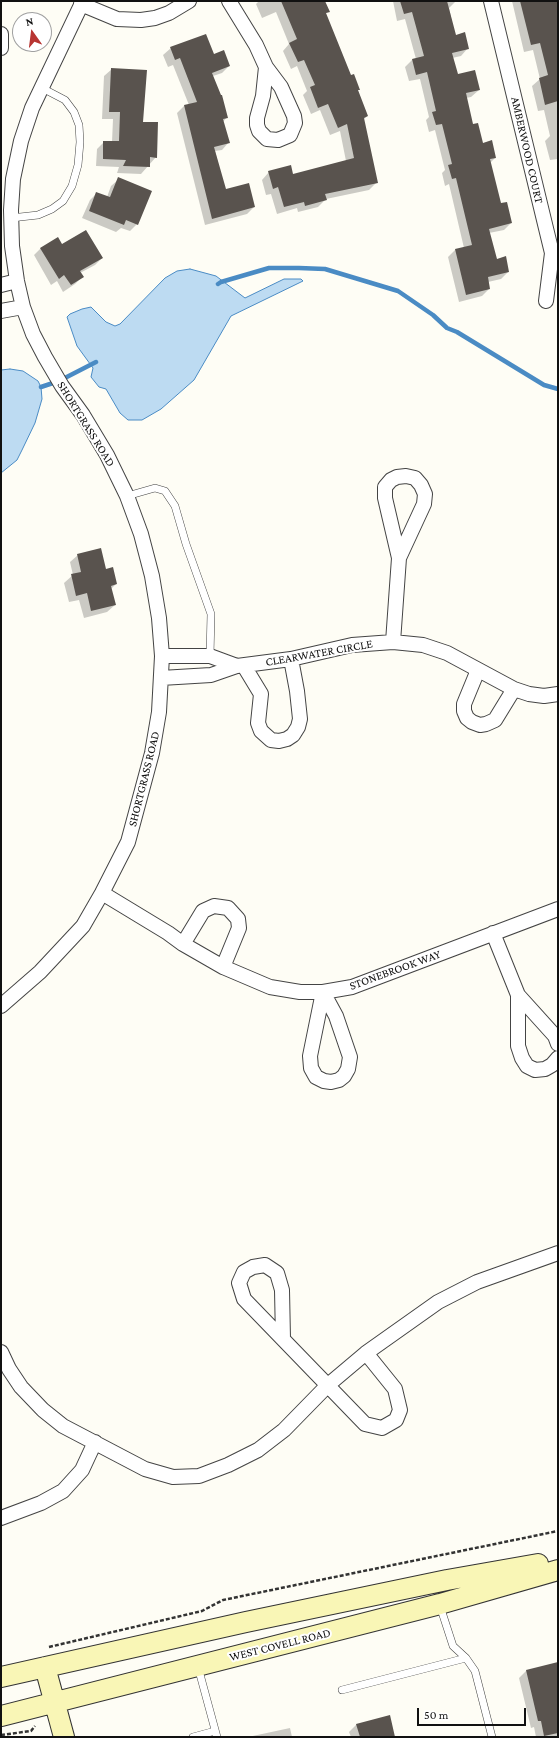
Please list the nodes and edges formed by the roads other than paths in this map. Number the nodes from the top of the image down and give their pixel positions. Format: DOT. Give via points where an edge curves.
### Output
graph roads {
  1 [pos="189,1"];
  2 [pos="229,1"];
  3 [pos="491,1"];
  4 [pos="82,3"];
  5 [pos="1,34"];
  6 [pos="1,48"];
  7 [pos="266,67"];
  8 [pos="42,88"];
  9 [pos="11,218"];
  10 [pos="17,281"];
  11 [pos="1,285"];
  12 [pos="546,301"];
  13 [pos="23,307"];
  14 [pos="1,311"];
  15 [pos="127,496"];
  16 [pos="399,558"];
  17 [pos="393,642"];
  18 [pos="162,656"];
  19 [pos="210,656"];
  20 [pos="291,658"];
  21 [pos="241,666"];
  22 [pos="478,670"];
  23 [pos="161,678"];
  24 [pos="514,689"];
  25 [pos="558,694"];
  26 [pos="102,893"];
  27 [pos="558,909"];
  28 [pos="494,933"];
  29 [pos="183,944"];
  30 [pos="223,967"];
  31 [pos="324,992"];
  32 [pos="518,995"];
  33 [pos="1,1006"];
  34 [pos="558,1044"];
  35 [pos="558,1058"];
  36 [pos="558,1253"];
  37 [pos="283,1339"];
  38 [pos="1,1352"];
  39 [pos="366,1353"];
  40 [pos="328,1385"];
  41 [pos="95,1442"];
  42 [pos="1,1518"];
  43 [pos="558,1561"];
  44 [pos="558,1570"];
  45 [pos="440,1604"];
  46 [pos="46,1657"];
  47 [pos="466,1658"];
  48 [pos="198,1666"];
  49 [pos="1,1677"];
  50 [pos="342,1690"];
  51 [pos="54,1703"];
  52 [pos="1,1716"];
  53 [pos="216,1734"];
  54 [pos="64,1737"];
  55 [pos="193,1737"];
  56 [pos="492,1737"];
  1 -- 4 [label="street" via="169,13 141,20 117,19"];
  2 -- 7 [label="street" via="256,45"];
  3 -- 12 [label="street, AMBERWOOD COURT" via="552,253"];
  4 -- 8 [label="street, SHORTGRASS ROAD"];
  5 -- 6 [label="street"];
  7 -- 7 [label="street" via="264,96 256,125 267,139 278,140 290,135 295,123 294,116 281,87"];
  8 -- 9 [label="street, SHORTGRASS ROAD" via="21,141 13,179"];
  8 -- 9 [label="lane" via="65,100 74,112 79,125 78,165 72,186 63,201 38,215"];
  9 -- 10 [label="street, SHORTGRASS ROAD"];
  10 -- 11 [label="street"];
  10 -- 13 [label="street, SHORTGRASS ROAD"];
  13 -- 14 [label="street"];
  13 -- 15 [label="street, SHORTGRASS ROAD" via="45,357 107,455"];
  15 -- 18 [label="street, SHORTGRASS ROAD" via="141,534 152,576"];
  15 -- 19 [label="lane" via="155,488 165,491 175,506 211,614"];
  16 -- 16 [label="street" via="424,504 425,494 415,478 406,476 391,480 386,487 385,498"];
  16 -- 17 [label="street"];
  17 -- 20 [label="street, CLEARWATER CIRCLE" via="352,645"];
  17 -- 22 [label="street, CLEARWATER CIRCLE" via="423,645 447,653"];
  18 -- 19 [label="street, CLEARWATER CIRCLE"];
  18 -- 23 [label="street, SHORTGRASS ROAD"];
  19 -- 21 [label="street, CLEARWATER CIRCLE"];
  20 -- 21 [label="street, CLEARWATER CIRCLE"];
  20 -- 21 [label="street" via="300,719 293,735 279,741 272,740 261,731 258,723 261,694"];
  21 -- 23 [label="street, CLEARWATER CIRCLE" via="212,675"];
  22 -- 24 [label="street, CLEARWATER CIRCLE"];
  22 -- 24 [label="street" via="464,704 464,712 472,722 480,725 494,720"];
  23 -- 26 [label="street, SHORTGRASS ROAD" via="159,712 142,792 128,842"];
  24 -- 25 [label="street, CLEARWATER CIRCLE" via="544,696"];
  26 -- 29 [label="street, STONEBROOK WAY"];
  26 -- 33 [label="street, SHORTGRASS ROAD" via="83,926 40,972"];
  27 -- 28 [label="street, STONEBROOK WAY"];
  28 -- 31 [label="street, STONEBROOK WAY" via="371,981"];
  28 -- 32 [label="street"];
  29 -- 30 [label="street, STONEBROOK WAY"];
  29 -- 30 [label="street" via="203,911 214,906 228,908 238,919 239,928"];
  30 -- 31 [label="street, STONEBROOK WAY" via="270,987 300,992"];
  31 -- 31 [label="street" via="310,1056 311,1068 316,1076 331,1082 344,1076 350,1057 336,1016"];
  32 -- 34 [label="street" via="555,1036"];
  32 -- 35 [label="street" via="518,1046 527,1066 535,1070 549,1067"];
  36 -- 39 [label="street" via="477,1282 438,1302"];
  37 -- 37 [label="street" via="244,1299 239,1283 244,1272 253,1267 265,1265 277,1273 282,1290"];
  37 -- 40 [label="street"];
  38 -- 41 [label="street" via="21,1387 43,1410 63,1426"];
  39 -- 40 [label="street"];
  39 -- 40 [label="street" via="396,1389 400,1410 396,1420 382,1428 365,1424"];
  40 -- 41 [label="street" via="284,1430 258,1450 199,1476 173,1478 145,1469"];
  41 -- 42 [label="street" via="82,1470 63,1490 41,1503"];
  43 -- 46 [label="street"];
  44 -- 45 [label="street, WEST COVELL ROAD"];
  45 -- 47 [label="lane" via="453,1646"];
  45 -- 48 [label="street, WEST COVELL ROAD"];
  46 -- 49 [label="street"];
  46 -- 51 [label="street"];
  47 -- 50 [label="lane"];
  47 -- 56 [label="lane" via="475,1671"];
  48 -- 51 [label="street, WEST COVELL ROAD"];
  48 -- 53 [label="lane"];
  51 -- 52 [label="street, WEST COVELL ROAD"];
  51 -- 54 [label="street"];
  53 -- 55 [label="lane"];
}
